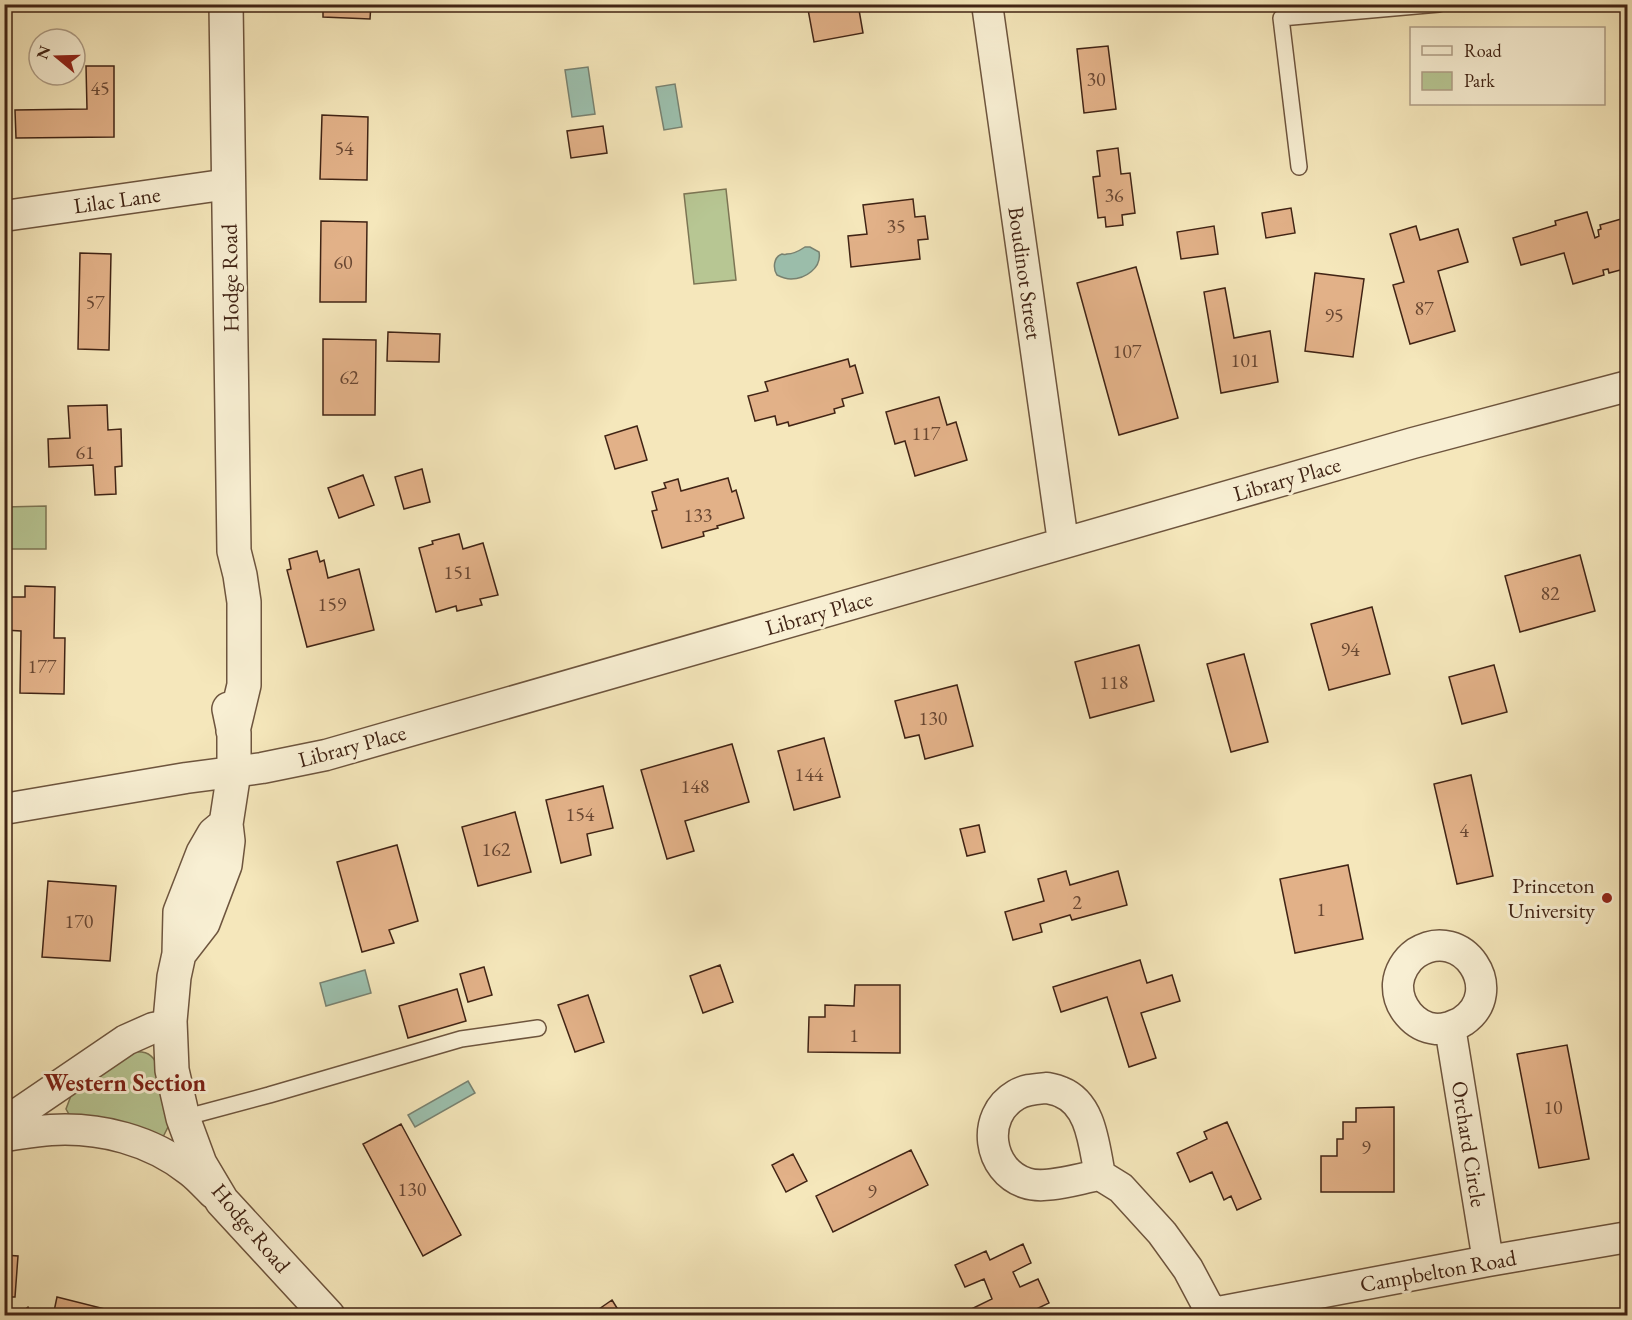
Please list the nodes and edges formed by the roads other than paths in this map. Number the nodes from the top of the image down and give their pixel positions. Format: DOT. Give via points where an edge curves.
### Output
graph roads {
  1 [pos="226,4"];
  2 [pos="987,4"];
  3 [pos="1439,4"];
  4 [pos="1299,167"];
  5 [pos="229,184"];
  6 [pos="4,216"];
  7 [pos="1628,386"];
  8 [pos="1063,542"];
  9 [pos="234,772"];
  10 [pos="4,809"];
  11 [pos="170,1025"];
  12 [pos="1450,1027"];
  13 [pos="538,1028"];
  14 [pos="183,1118"];
  15 [pos="4,1123"];
  16 [pos="4,1136"];
  17 [pos="1100,1175"];
  18 [pos="222,1201"];
  19 [pos="1628,1237"];
  20 [pos="1488,1261"];
  21 [pos="1213,1315"];
  22 [pos="328,1316"];
  1 -- 5 [label="street, Hodge Road"];
  2 -- 8 [label="street, Boudinot Street"];
  3 -- 4 [label="lane" via="1281,18"];
  5 -- 6 [label="street, Lilac Lane"];
  5 -- 9 [label="street, Hodge Road" via="234,550 224,582 225,684 234,732"];
  7 -- 8 [label="street, Library Place"];
  8 -- 9 [label="street, Library Place" via="326,755"];
  9 -- 10 [label="street, Library Place"];
  9 -- 11 [label="street, Hodge Road" via="226,824 214,834 203,853 180,912"];
  11 -- 14 [label="street, Hodge Road" via="172,1070"];
  11 -- 15 [label="street" via="126,1040"];
  12 -- 20 [label="street, Orchard Circle"];
  13 -- 14 [label="lane" via="461,1039"];
  14 -- 18 [label="street, Hodge Road" via="200,1164"];
  16 -- 18 [label="street" via="51,1130 94,1131 128,1138 162,1152 191,1171"];
  17 -- 21 [label="street" via="1121,1188 1162,1233 1188,1269"];
  18 -- 22 [label="street, Hodge Road"];
  19 -- 20 [label="street, Campbelton Road"];
  20 -- 21 [label="street, Campbelton Road"];
}
